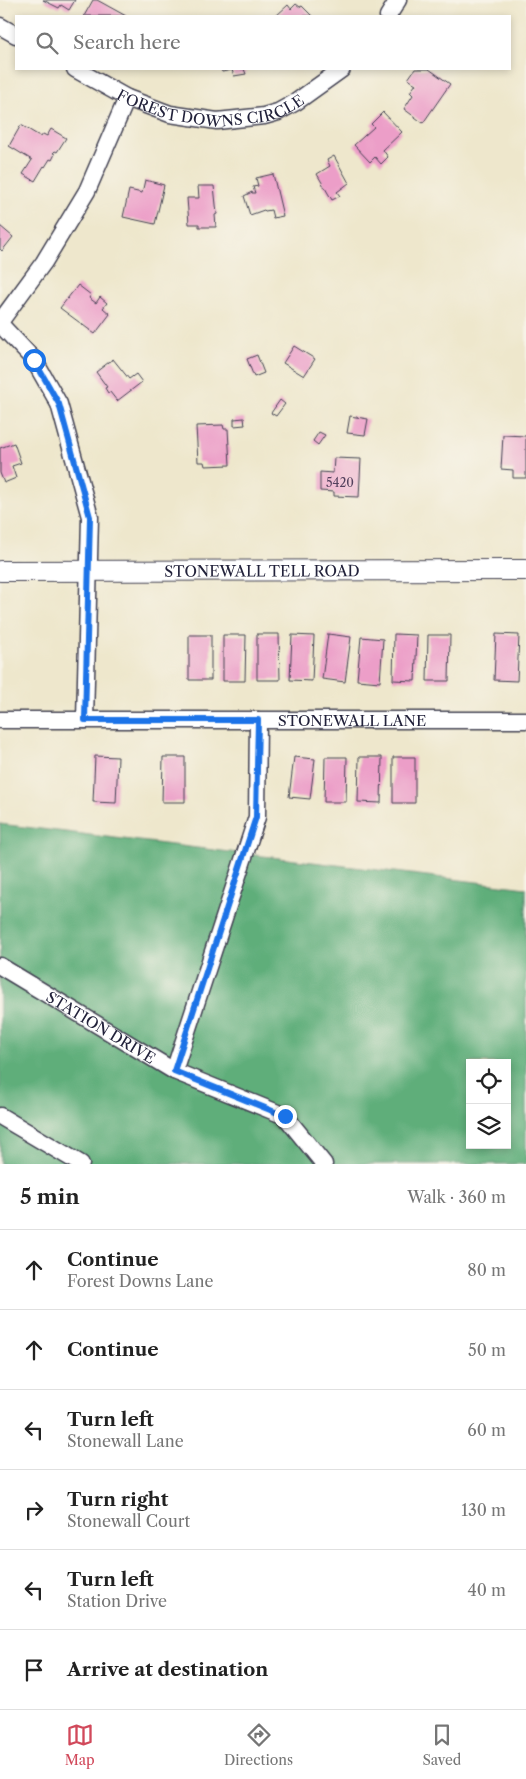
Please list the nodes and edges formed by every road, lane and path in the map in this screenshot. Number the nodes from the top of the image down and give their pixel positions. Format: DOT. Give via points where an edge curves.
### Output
graph roads {
  1 [pos="398,0"];
  2 [pos="389,15"];
  3 [pos="0,26"];
  4 [pos="15,34"];
  5 [pos="77,70"];
  6 [pos="341,70"];
  7 [pos="127,98"];
  8 [pos="0,323"];
  9 [pos="526,570"];
  10 [pos="0,571"];
  11 [pos="88,571"];
  12 [pos="0,720"];
  13 [pos="85,720"];
  14 [pos="258,720"];
  15 [pos="526,720"];
  16 [pos="0,966"];
  17 [pos="174,1071"];
  18 [pos="0,1116"];
  19 [pos="81,1164"];
  20 [pos="324,1164"];
  1 -- 2 [label="street"];
  3 -- 4 [label="street"];
  5 -- 7 [label="street, FOREST DOWNS CIRCLE"];
  6 -- 7 [label="street, FOREST DOWNS CIRCLE" via="296,102 264,116 217,121 170,114"];
  7 -- 8 [label="street" via="87,191 44,262"];
  8 -- 11 [label="street" via="34,360 59,404 90,517"];
  9 -- 11 [label="street, STONEWALL TELL ROAD"];
  10 -- 11 [label="street, STONEWALL TELL ROAD"];
  11 -- 13 [label="street"];
  12 -- 13 [label="street, STONEWALL LANE"];
  13 -- 14 [label="street, STONEWALL LANE"];
  14 -- 15 [label="street, STONEWALL LANE"];
  14 -- 17 [label="street" via="256,817"];
  16 -- 17 [label="street, STATION DRIVE"];
  17 -- 20 [label="street, STATION DRIVE" via="285,1116"];
  18 -- 19 [label="street"];
}
